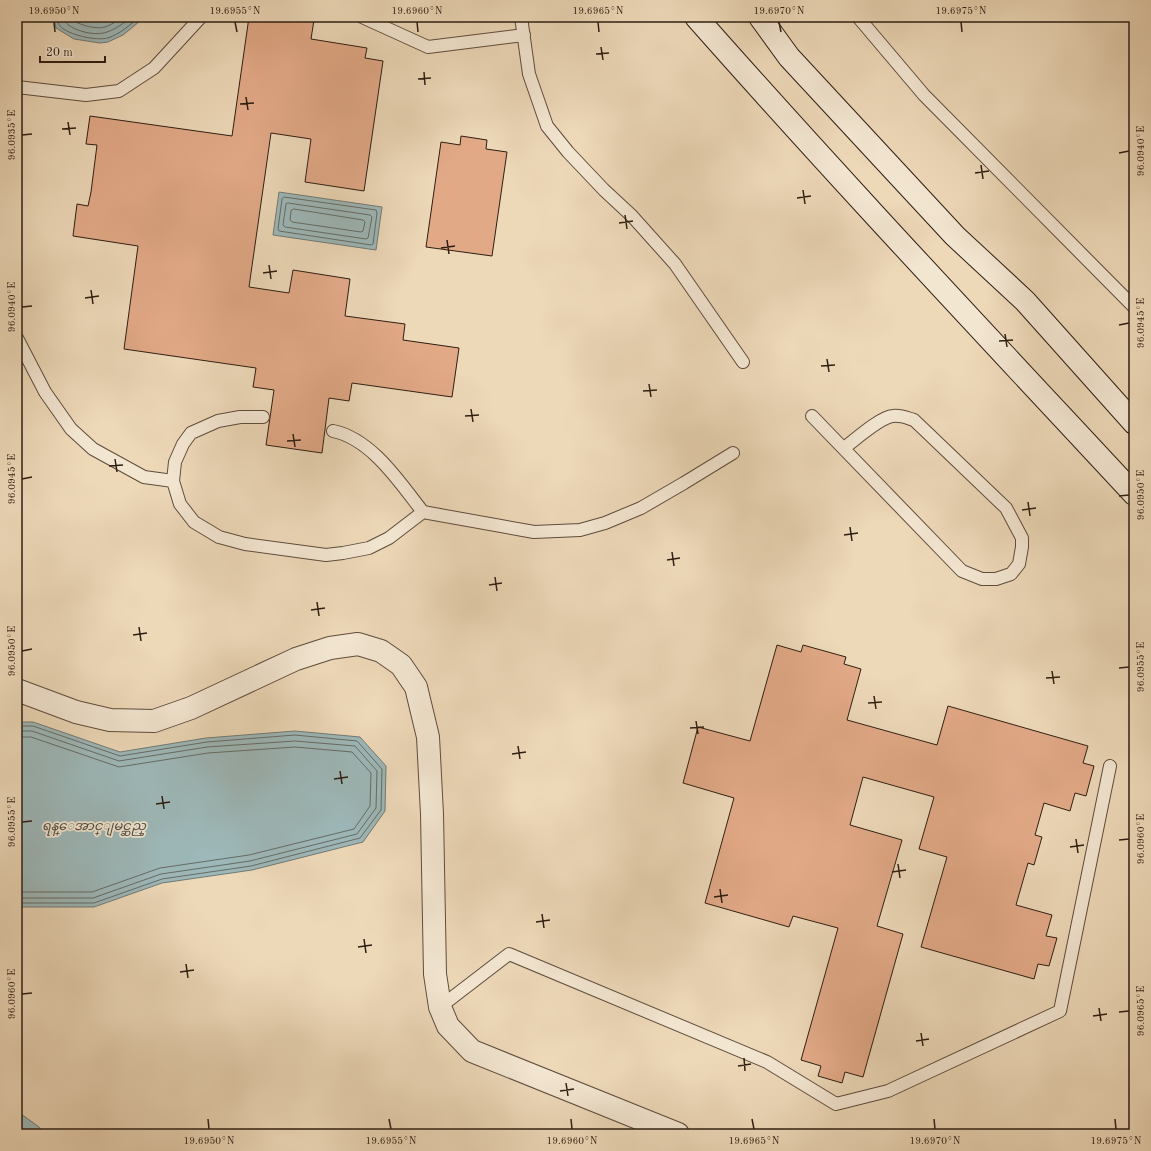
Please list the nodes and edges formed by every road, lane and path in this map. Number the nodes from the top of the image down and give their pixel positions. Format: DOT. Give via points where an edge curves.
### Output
graph roads {
  1 [pos="201,17"];
  2 [pos="362,17"];
  3 [pos="522,17"];
  4 [pos="696,17"];
  5 [pos="760,17"];
  6 [pos="858,17"];
  7 [pos="524,35"];
  8 [pos="17,87"];
  9 [pos="1134,307"];
  10 [pos="17,338"];
  11 [pos="743,362"];
  12 [pos="812,416"];
  13 [pos="263,417"];
  14 [pos="1134,423"];
  15 [pos="333,431"];
  16 [pos="844,448"];
  17 [pos="733,453"];
  18 [pos="173,481"];
  19 [pos="1134,494"];
  20 [pos="423,512"];
  21 [pos="17,690"];
  22 [pos="1110,766"];
  23 [pos="440,1007"];
  24 [pos="678,1134"];
  1 -- 8 [label="lane" via="154,68 119,90 86,95"];
  2 -- 7 [label="lane" via="428,47"];
  3 -- 7 [label="lane"];
  4 -- 19 [label="main road" via="912,256"];
  5 -- 14 [label="main road" via="789,56 955,236 1025,301"];
  6 -- 9 [label="lane" via="924,95"];
  7 -- 11 [label="lane" via="529,74 547,126 568,152 632,216 675,264"];
  10 -- 18 [label="lane" via="45,392 71,429 93,449 144,477"];
  12 -- 16 [label="lane"];
  13 -- 18 [label="lane" via="240,416 218,421 190,433 176,462"];
  15 -- 20 [label="lane" via="342,432 365,445"];
  16 -- 16 [label="lane" via="962,571 982,579 996,579 1011,574 1019,564 1022,538 1006,508 914,420 891,416 881,420"];
  17 -- 20 [label="lane" via="641,508 580,530 534,532"];
  18 -- 20 [label="lane" via="180,504 194,522 219,537 245,544 326,555 369,548 388,538"];
  21 -- 23 [label="main road" via="76,712 110,720 154,721 191,708 296,659 330,648 358,644 381,651 401,665 416,687 428,738 435,974"];
  22 -- 23 [label="lane" via="1060,1011 888,1091 836,1104 767,1062 509,954"];
  23 -- 24 [label="main road" via="448,1026 472,1051"];
}
